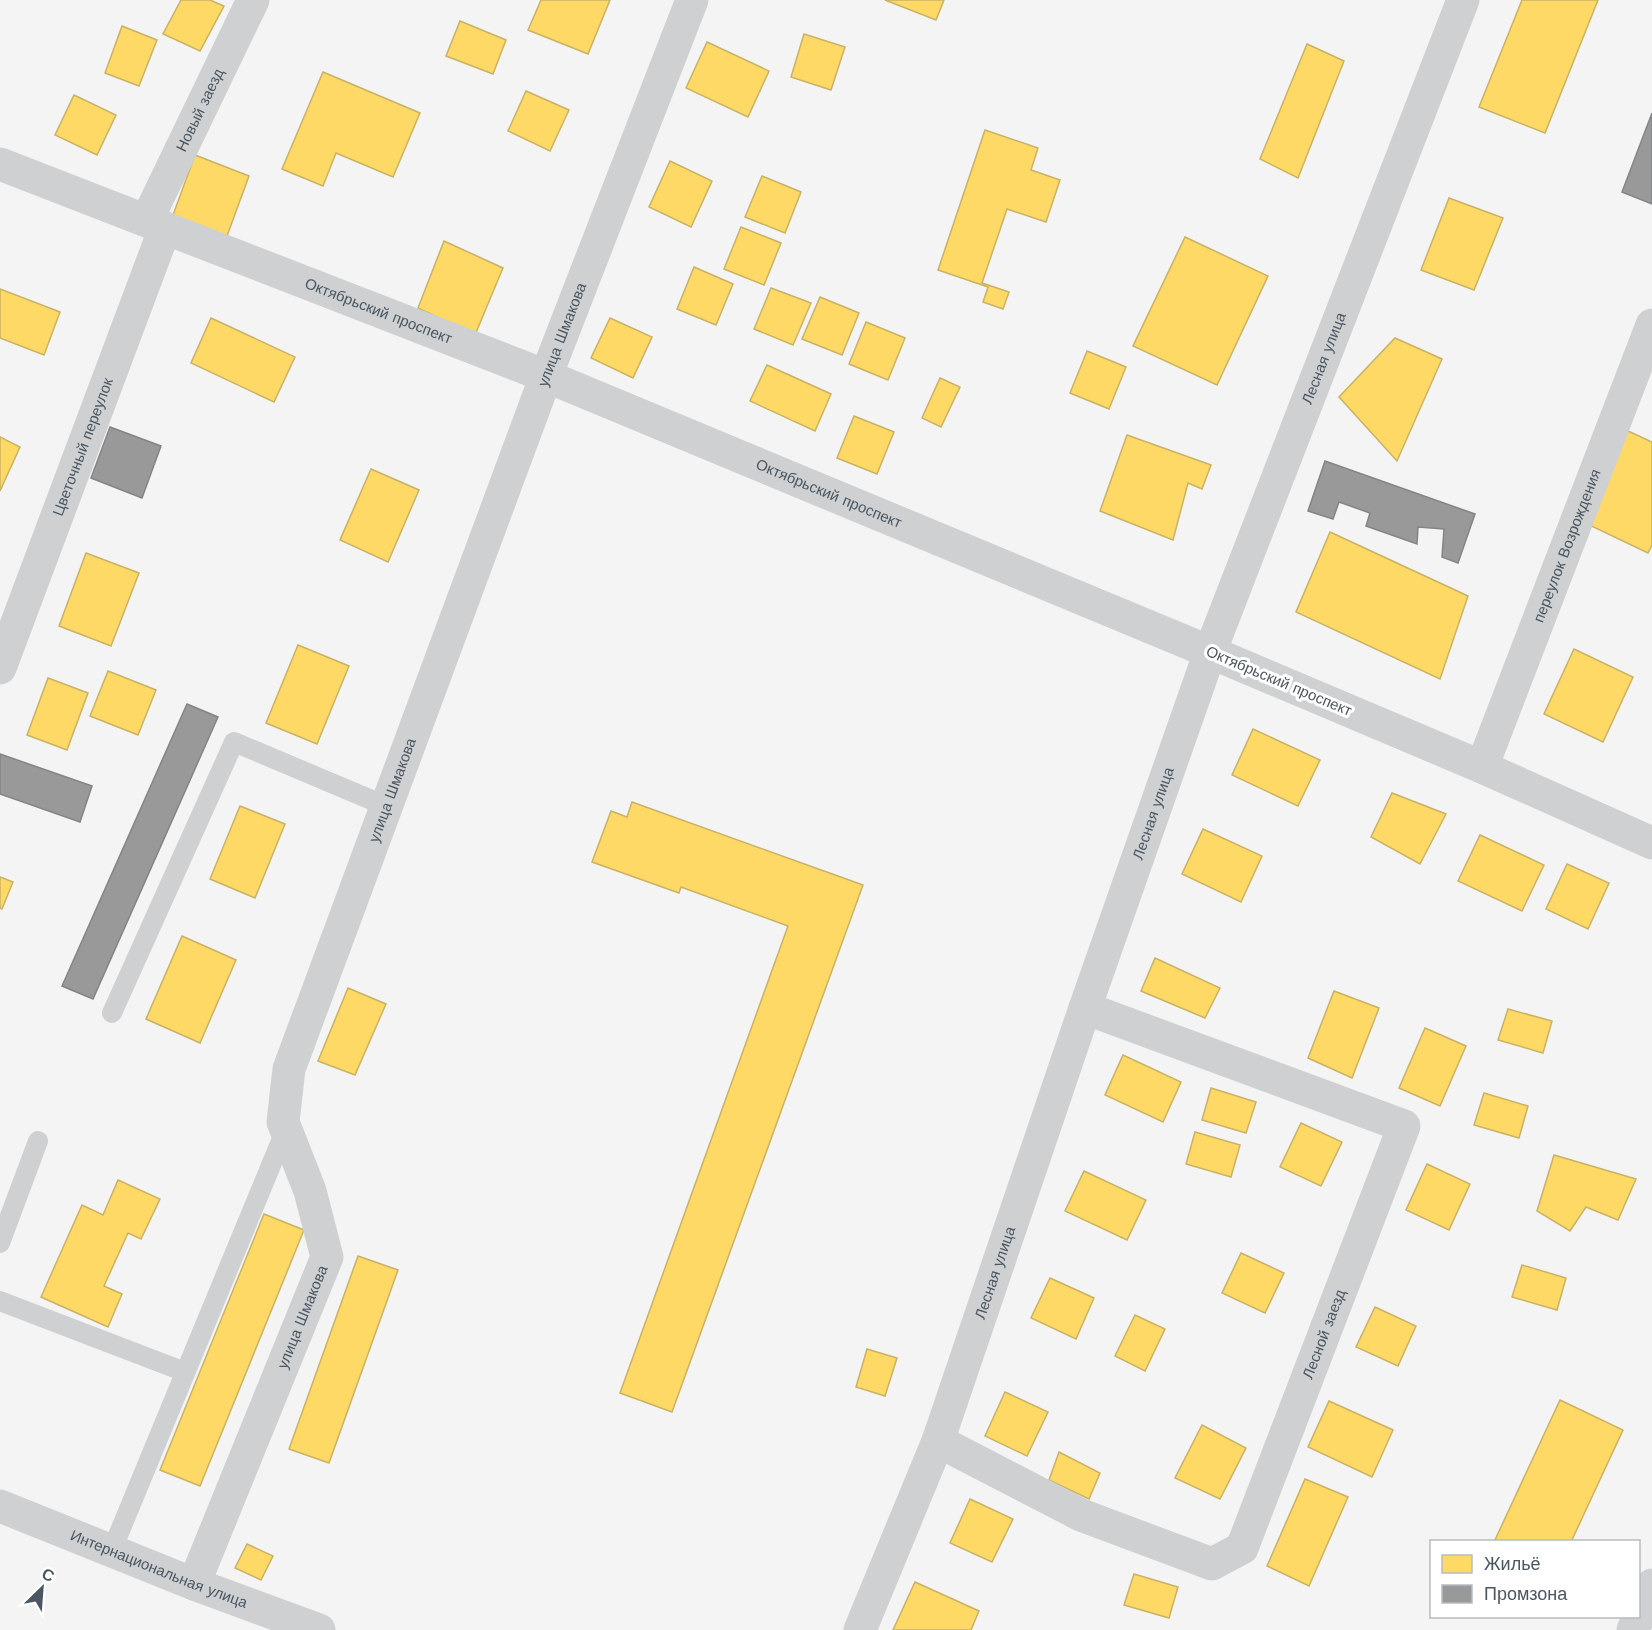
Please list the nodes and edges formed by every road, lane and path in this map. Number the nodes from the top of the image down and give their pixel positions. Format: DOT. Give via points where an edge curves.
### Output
graph roads {
  1 [pos="253,0"];
  2 [pos="692,0"];
  3 [pos="1463,0"];
  4 [pos="0,164"];
  5 [pos="156,224"];
  6 [pos="1652,325"];
  7 [pos="546,376"];
  8 [pos="1210,652"];
  9 [pos="0,668"];
  10 [pos="1482,766"];
  11 [pos="386,806"];
  12 [pos="1652,843"];
  13 [pos="1085,1008"];
  14 [pos="112,1013"];
  15 [pos="286,1129"];
  16 [pos="38,1141"];
  17 [pos="0,1243"];
  18 [pos="0,1301"];
  19 [pos="185,1372"];
  20 [pos="938,1441"];
  21 [pos="0,1506"];
  22 [pos="112,1550"];
  23 [pos="194,1584"];
  24 [pos="1652,1585"];
  25 [pos="1640,1613"];
  26 [pos="318,1630"];
  27 [pos="860,1630"];
  1 -- 5 [label="street, Новый заезд"];
  2 -- 7 [label="street, улица Шмакова"];
  3 -- 8 [label="street, Лесная улица"];
  4 -- 5 [label="street, Октябрьский проспект"];
  5 -- 7 [label="street, Октябрьский проспект"];
  5 -- 9 [label="street, Цветочный переулок"];
  6 -- 10 [label="street, переулок Возрождения"];
  7 -- 8 [label="street, Октябрьский проспект"];
  7 -- 11 [label="street, улица Шмакова"];
  8 -- 10 [label="street, Октябрьский проспект"];
  8 -- 13 [label="street, Лесная улица"];
  10 -- 12 [label="street, Октябрьский проспект"];
  11 -- 14 [label="lane" via="234,742"];
  11 -- 15 [label="street, улица Шмакова" via="289,1069 283,1122"];
  13 -- 20 [label="street, Лесная улица"];
  13 -- 20 [label="street, Лесной заезд" via="1404,1126 1242,1548 1212,1564 1082,1515"];
  15 -- 19 [label="lane"];
  15 -- 23 [label="street, улица Шмакова" via="310,1191 327,1257"];
  16 -- 17 [label="lane"];
  18 -- 19 [label="lane"];
  19 -- 22 [label="lane"];
  20 -- 27 [label="street, Лесная улица"];
  21 -- 22 [label="street, Интернациональная улица"];
  22 -- 23 [label="street, Интернациональная улица"];
  23 -- 26 [label="street, Интернациональная улица"];
  24 -- 25 [label="street"];
}
